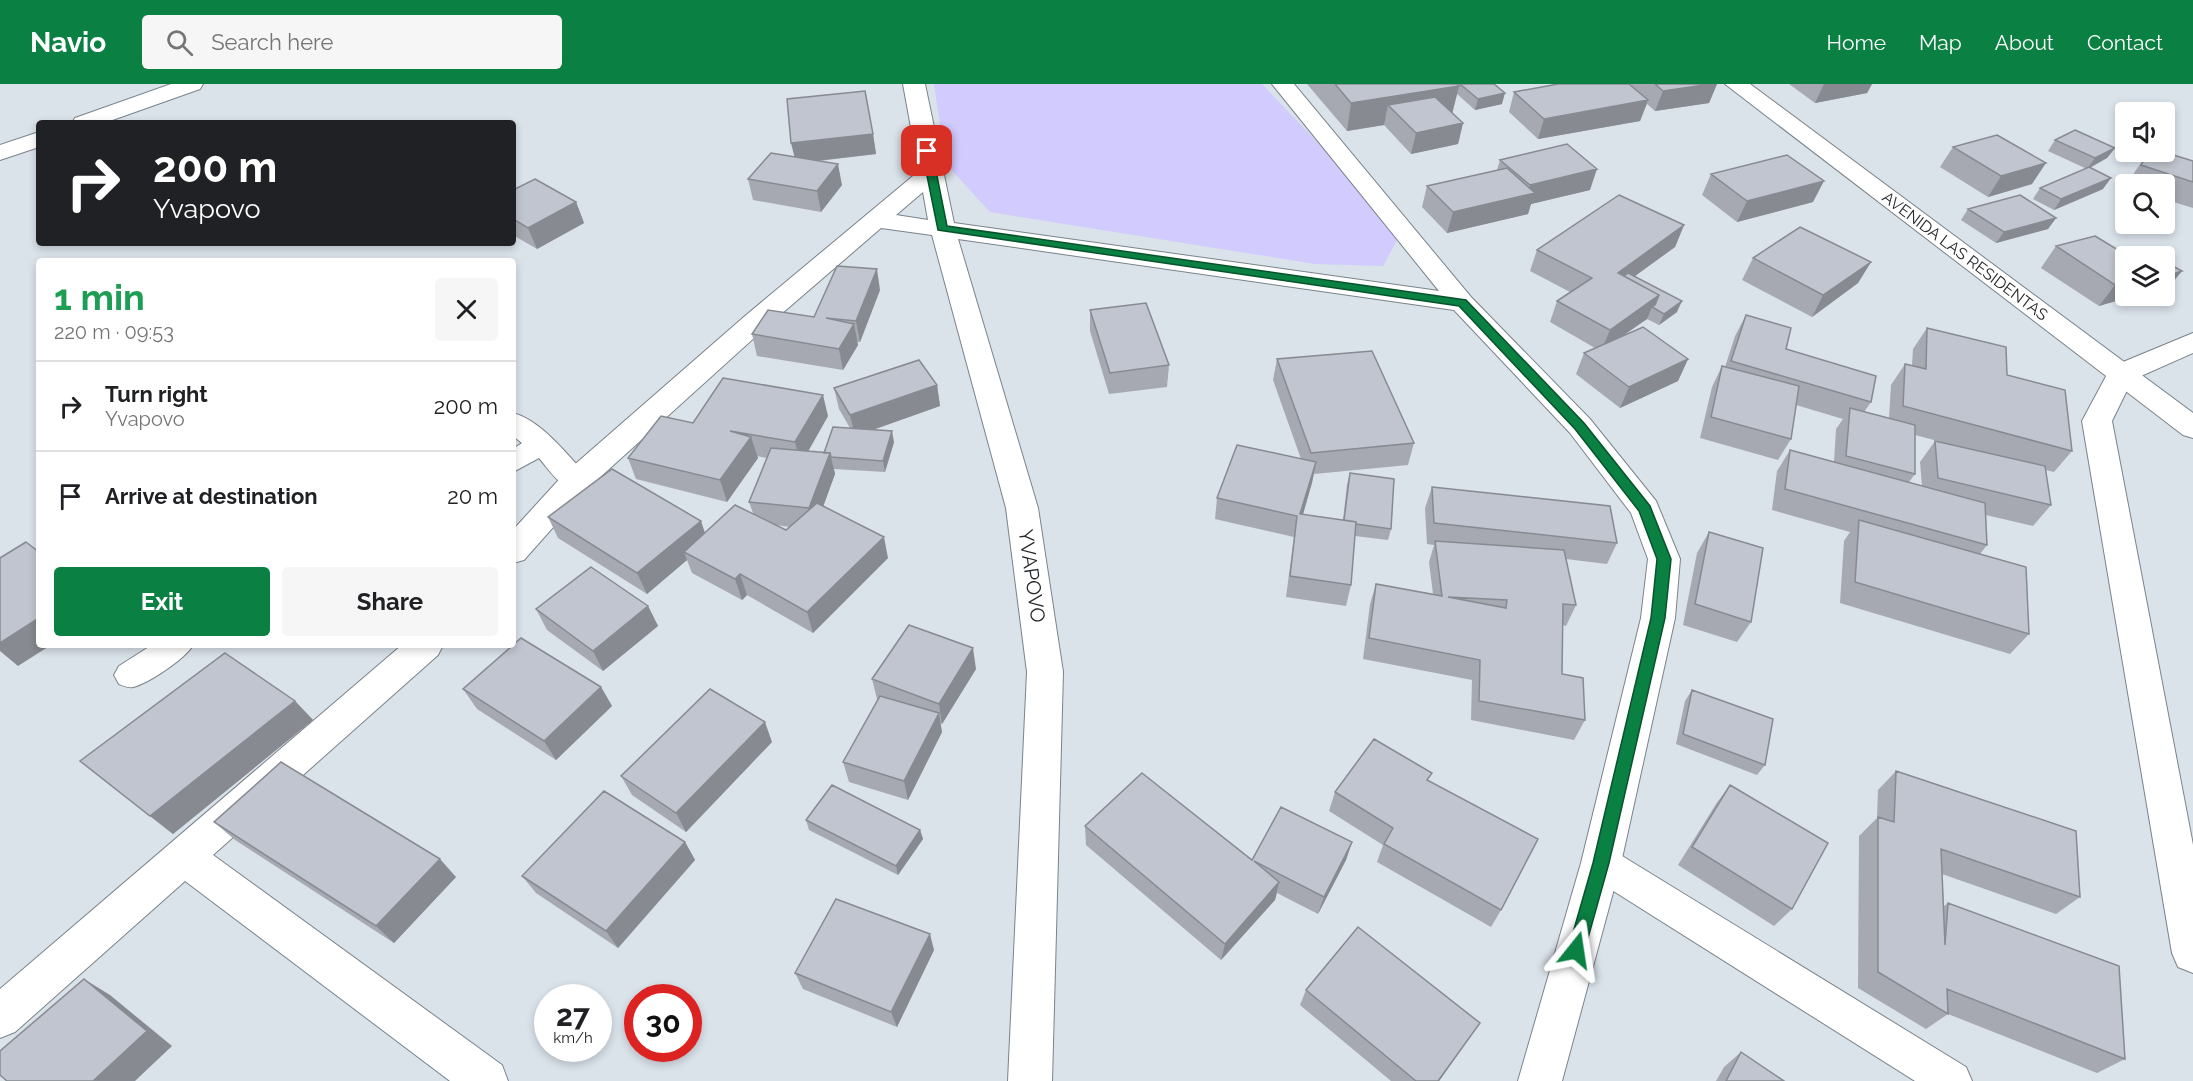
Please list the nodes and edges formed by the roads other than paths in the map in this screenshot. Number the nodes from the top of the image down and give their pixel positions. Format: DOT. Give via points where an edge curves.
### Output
graph roads {
  1 [pos="189,84"];
  2 [pos="914,84"];
  3 [pos="1283,84"];
  4 [pos="1736,84"];
  5 [pos="91,120"];
  6 [pos="36,140"];
  7 [pos="0,153"];
  8 [pos="932,173"];
  9 [pos="876,220"];
  10 [pos="942,228"];
  11 [pos="1462,303"];
  12 [pos="2193,342"];
  13 [pos="2121,374"];
  14 [pos="516,424"];
  15 [pos="2193,428"];
  16 [pos="541,444"];
  17 [pos="516,460"];
  18 [pos="576,481"];
  19 [pos="516,548"];
  20 [pos="172,648"];
  21 [pos="423,648"];
  22 [pos="130,675"];
  23 [pos="184,856"];
  24 [pos="1601,863"];
  25 [pos="2193,953"];
  26 [pos="0,1017"];
  27 [pos="486,1081"];
  28 [pos="1030,1081"];
  29 [pos="1540,1081"];
  30 [pos="1952,1081"];
  1 -- 5 [label="street"];
  2 -- 8 [label="street, YVAPOVO"];
  3 -- 11 [label="street"];
  4 -- 13 [label="street, AVENIDA LAS RESIDENTAS"];
  6 -- 7 [label="street"];
  8 -- 9 [label="street"];
  8 -- 10 [label="street, YVAPOVO"];
  9 -- 10 [label="street"];
  9 -- 18 [label="street"];
  10 -- 11 [label="street"];
  10 -- 28 [label="street, YVAPOVO" via="1022,508 1045,672"];
  11 -- 24 [label="street" via="1580,426 1645,509 1664,559 1658,618"];
  12 -- 13 [label="street"];
  13 -- 15 [label="street, AVENIDA LAS RESIDENTAS"];
  13 -- 25 [label="street" via="2097,421"];
  14 -- 16 [label="lane"];
  16 -- 17 [label="lane"];
  16 -- 18 [label="lane"];
  18 -- 19 [label="street"];
  20 -- 22 [label="lane"];
  21 -- 23 [label="street"];
  23 -- 26 [label="street"];
  23 -- 27 [label="street"];
  24 -- 29 [label="street"];
  24 -- 30 [label="lane"];
}
